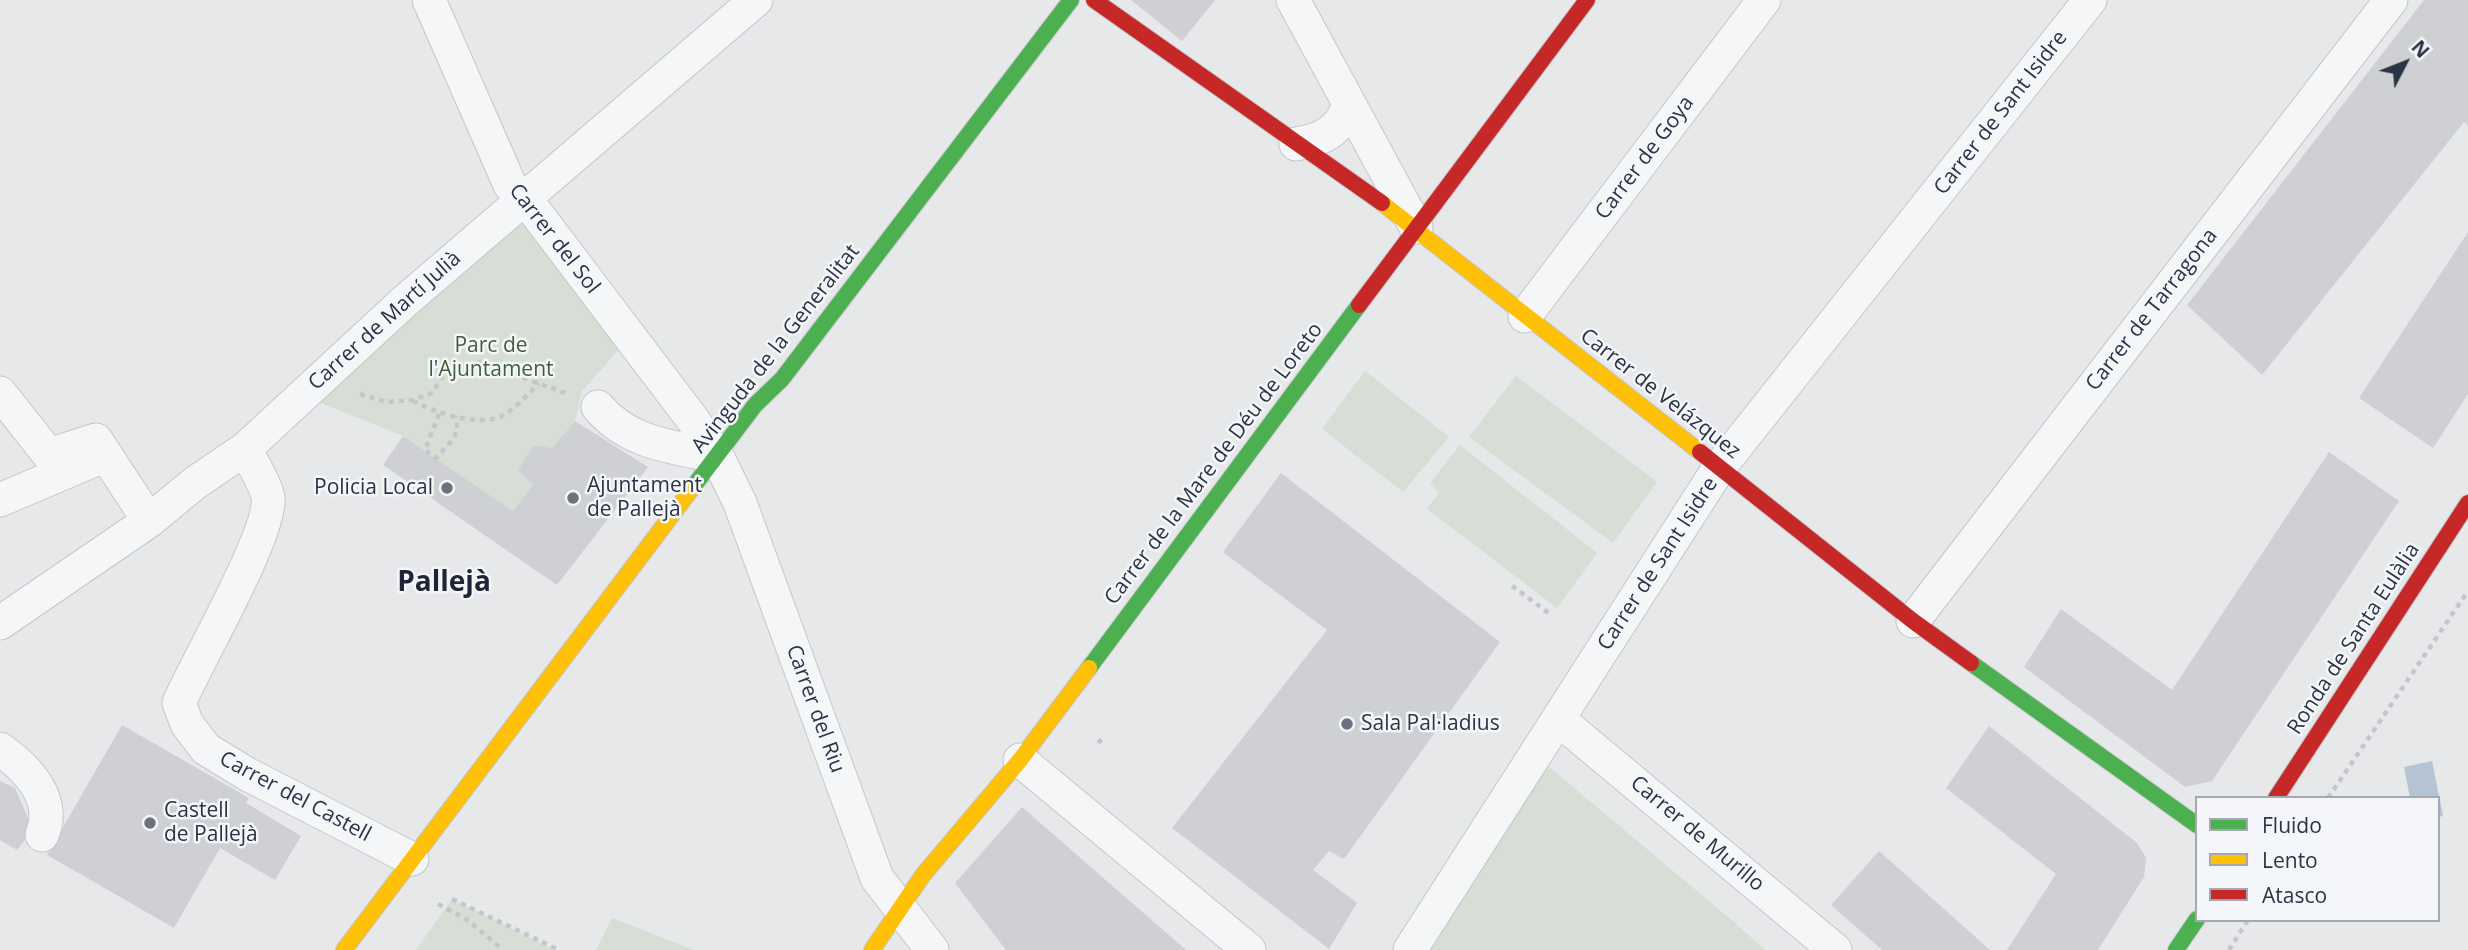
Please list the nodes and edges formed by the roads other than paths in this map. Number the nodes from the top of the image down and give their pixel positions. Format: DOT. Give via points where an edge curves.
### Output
graph roads {
  1 [pos="429,0"];
  2 [pos="756,0"];
  3 [pos="1072,0"];
  4 [pos="1094,0"];
  5 [pos="1293,0"];
  6 [pos="1587,0"];
  7 [pos="1764,0"];
  8 [pos="2090,0"];
  9 [pos="2391,0"];
  10 [pos="1349,104"];
  11 [pos="1296,144"];
  12 [pos="524,197"];
  13 [pos="1416,227"];
  14 [pos="1525,316"];
  15 [pos="0,393"];
  16 [pos="604,421"];
  17 [pos="245,449"];
  18 [pos="106,455"];
  19 [pos="717,456"];
  20 [pos="1719,468"];
  21 [pos="0,500"];
  22 [pos="2468,503"];
  23 [pos="149,521"];
  24 [pos="1913,621"];
  25 [pos="0,623"];
  26 [pos="1558,719"];
  27 [pos="0,749"];
  28 [pos="1020,760"];
  29 [pos="2277,796"];
  30 [pos="2195,824"];
  31 [pos="42,835"];
  32 [pos="412,859"];
  33 [pos="897,907"];
  34 [pos="2195,922"];
  35 [pos="344,950"];
  36 [pos="872,950"];
  37 [pos="932,950"];
  38 [pos="1249,950"];
  39 [pos="1410,950"];
  40 [pos="1835,950"];
  41 [pos="2176,950"];
  1 -- 12 [label="street, Carrer del Sol" via="510,185"];
  2 -- 12 [label="street, Carrer de Martí Julià"];
  3 -- 19 [label="street, Avinguda de la Generalitat" via="782,379 755,405"];
  4 -- 11 [label="street, Carrer de Velázquez"];
  5 -- 10 [label="street"];
  6 -- 13 [label="street, Carrer de la Mare de Déu de Loreto"];
  7 -- 14 [label="street, Carrer de Goya"];
  8 -- 20 [label="street, Carrer de Sant Isidre"];
  9 -- 24 [label="street, Carrer de Tarragona"];
  10 -- 11 [label="street" via="1338,127 1316,141"];
  10 -- 13 [label="street"];
  11 -- 13 [label="street, Carrer de Velázquez"];
  12 -- 17 [label="street, Carrer de Martí Julià"];
  12 -- 19 [label="street, Carrer del Sol"];
  13 -- 14 [label="street, Carrer de Velázquez"];
  13 -- 28 [label="street, Carrer de la Mare de Déu de Loreto"];
  14 -- 20 [label="street, Carrer de Velázquez"];
  15 -- 18 [label="street" via="49,455 96,440"];
  16 -- 19 [label="street" via="642,440"];
  17 -- 23 [label="street, Carrer de Martí Julià"];
  17 -- 32 [label="street, Carrer del Castell" via="268,498 261,537 188,681 179,704 187,724 206,749 247,774"];
  18 -- 21 [label="street"];
  18 -- 23 [label="street"];
  19 -- 32 [label="street, Avinguda de la Generalitat"];
  19 -- 33 [label="street, Carrer del Riu" via="740,503 877,878"];
  20 -- 24 [label="street, Carrer de Velázquez"];
  20 -- 26 [label="street, Carrer de Sant Isidre"];
  22 -- 29 [label="street, Ronda de Santa Eulàlia"];
  23 -- 25 [label="street, Carrer de Martí Julià"];
  24 -- 30 [label="street, Carrer de Velázquez"];
  26 -- 39 [label="street, Carrer de Sant Isidre"];
  26 -- 40 [label="street, Carrer de Murillo"];
  27 -- 31 [label="street" via="35,779 46,807"];
  28 -- 33 [label="street, Carrer de la Mare de Déu de Loreto"];
  28 -- 38 [label="street"];
  32 -- 35 [label="street, Avinguda de la Generalitat"];
  33 -- 36 [label="street, Carrer de la Mare de Déu de Loreto"];
  33 -- 37 [label="street, Carrer del Riu"];
  34 -- 41 [label="street"];
}
